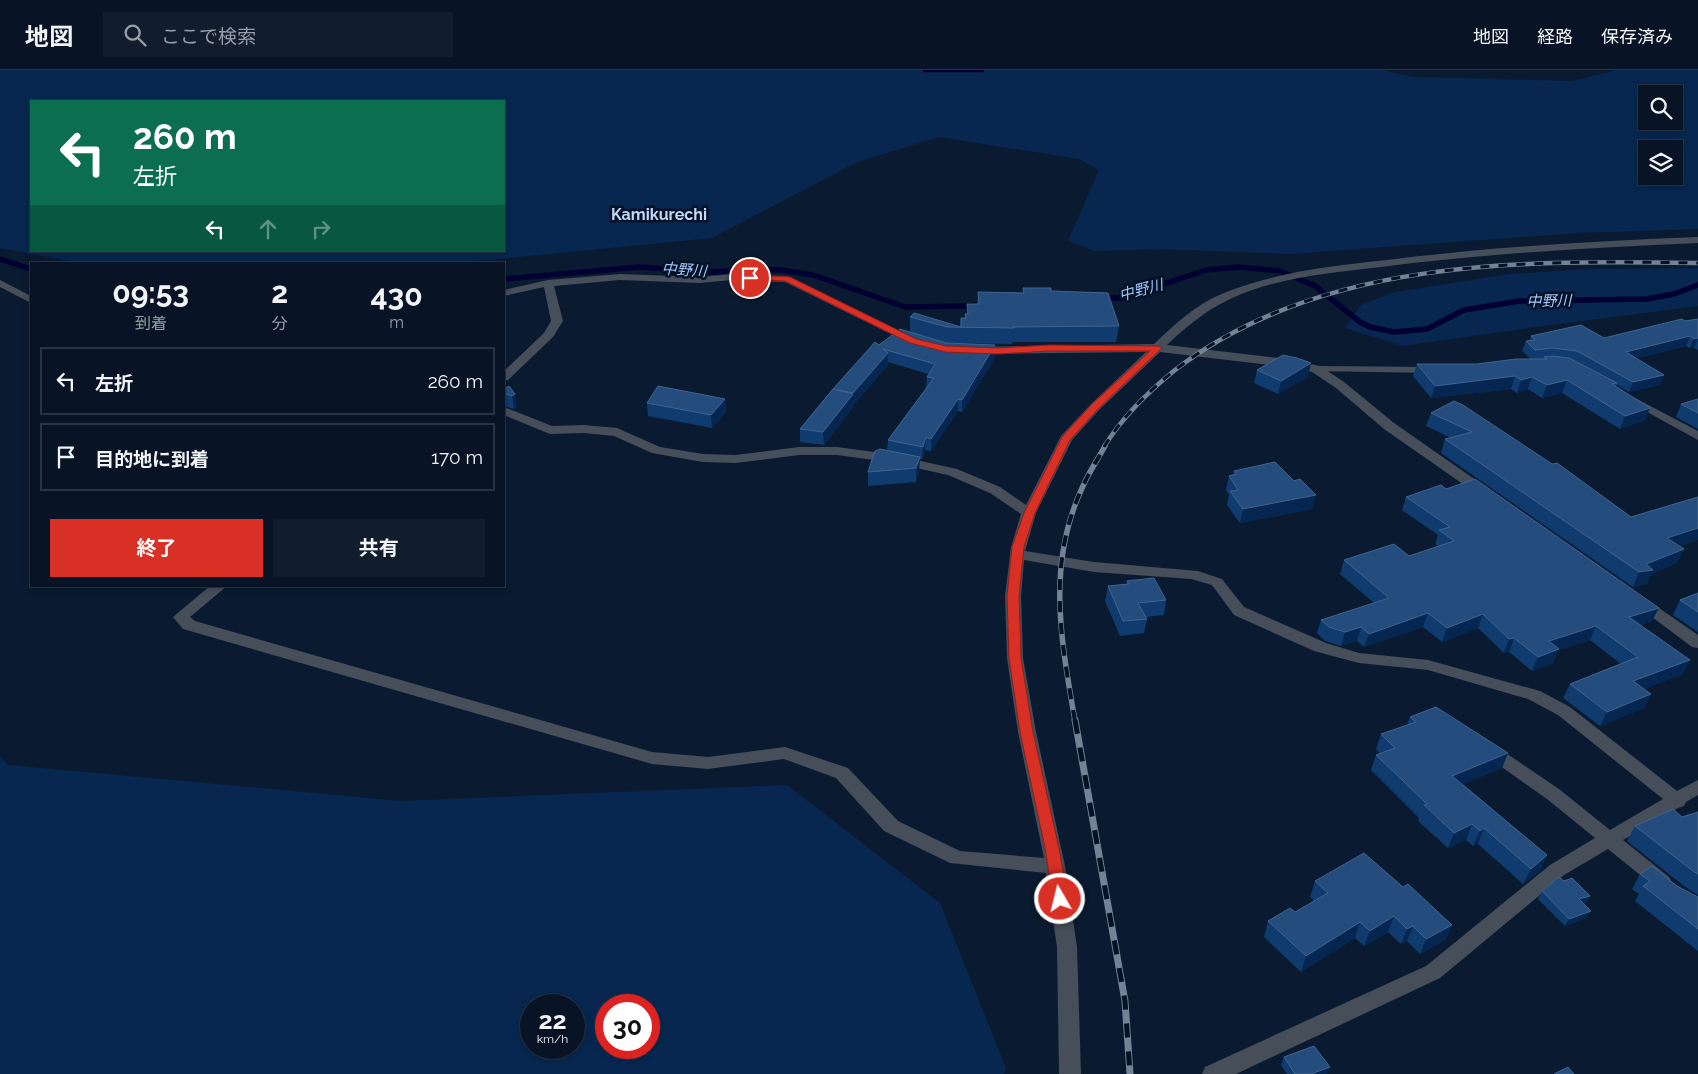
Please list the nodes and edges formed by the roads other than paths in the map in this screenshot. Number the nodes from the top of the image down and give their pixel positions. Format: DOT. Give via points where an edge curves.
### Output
graph roads {
  1 [pos="1698,240"];
  2 [pos="0,283"];
  3 [pos="548,283"];
  4 [pos="505,293"];
  5 [pos="30,299"];
  6 [pos="921,343"];
  7 [pos="1158,348"];
  8 [pos="963,350"];
  9 [pos="1316,369"];
  10 [pos="1444,370"];
  11 [pos="505,376"];
  12 [pos="1622,394"];
  13 [pos="505,411"];
  14 [pos="1698,436"];
  15 [pos="1494,499"];
  16 [pos="1029,513"];
  17 [pos="1017,554"];
  18 [pos="219,587"];
  19 [pos="1628,594"];
  20 [pos="1698,643"];
  21 [pos="1470,737"];
  22 [pos="1698,787"];
  23 [pos="1678,801"];
  24 [pos="1610,839"];
  25 [pos="1055,866"];
  26 [pos="1676,894"];
  27 [pos="1070,1074"];
  28 [pos="1214,1074"];
  1 -- 7 [label="street" via="1457,254 1313,272 1227,296 1190,316"];
  2 -- 5 [label="street"];
  3 -- 4 [label="street"];
  3 -- 6 [label="street" via="620,277 700,280 787,278"];
  3 -- 11 [label="street" via="557,321 549,335"];
  7 -- 8 [label="street"];
  7 -- 9 [label="street"];
  7 -- 16 [label="street" via="1095,406 1066,439"];
  9 -- 10 [label="lane"];
  9 -- 15 [label="street" via="1389,426"];
  12 -- 14 [label="lane"];
  13 -- 16 [label="street" via="550,430 617,432 657,450 703,458 735,459 799,451 837,451 889,458 952,472 996,490"];
  16 -- 17 [label="street"];
  17 -- 23 [label="street" via="1094,567 1193,574 1217,582 1239,611 1320,646 1358,658 1428,665 1534,695 1564,711"];
  17 -- 25 [label="street" via="1013,596 1015,658 1026,732"];
  18 -- 25 [label="street" via="181,617 189,626 652,758 708,763 785,753 842,773 890,826 957,858"];
  19 -- 20 [label="street"];
  21 -- 24 [label="street" via="1553,794"];
  22 -- 23 [label="street"];
  23 -- 24 [label="street"];
  24 -- 26 [label="street"];
  24 -- 28 [label="street" via="1557,870 1433,972"];
  25 -- 27 [label="street" via="1067,947"];
}
